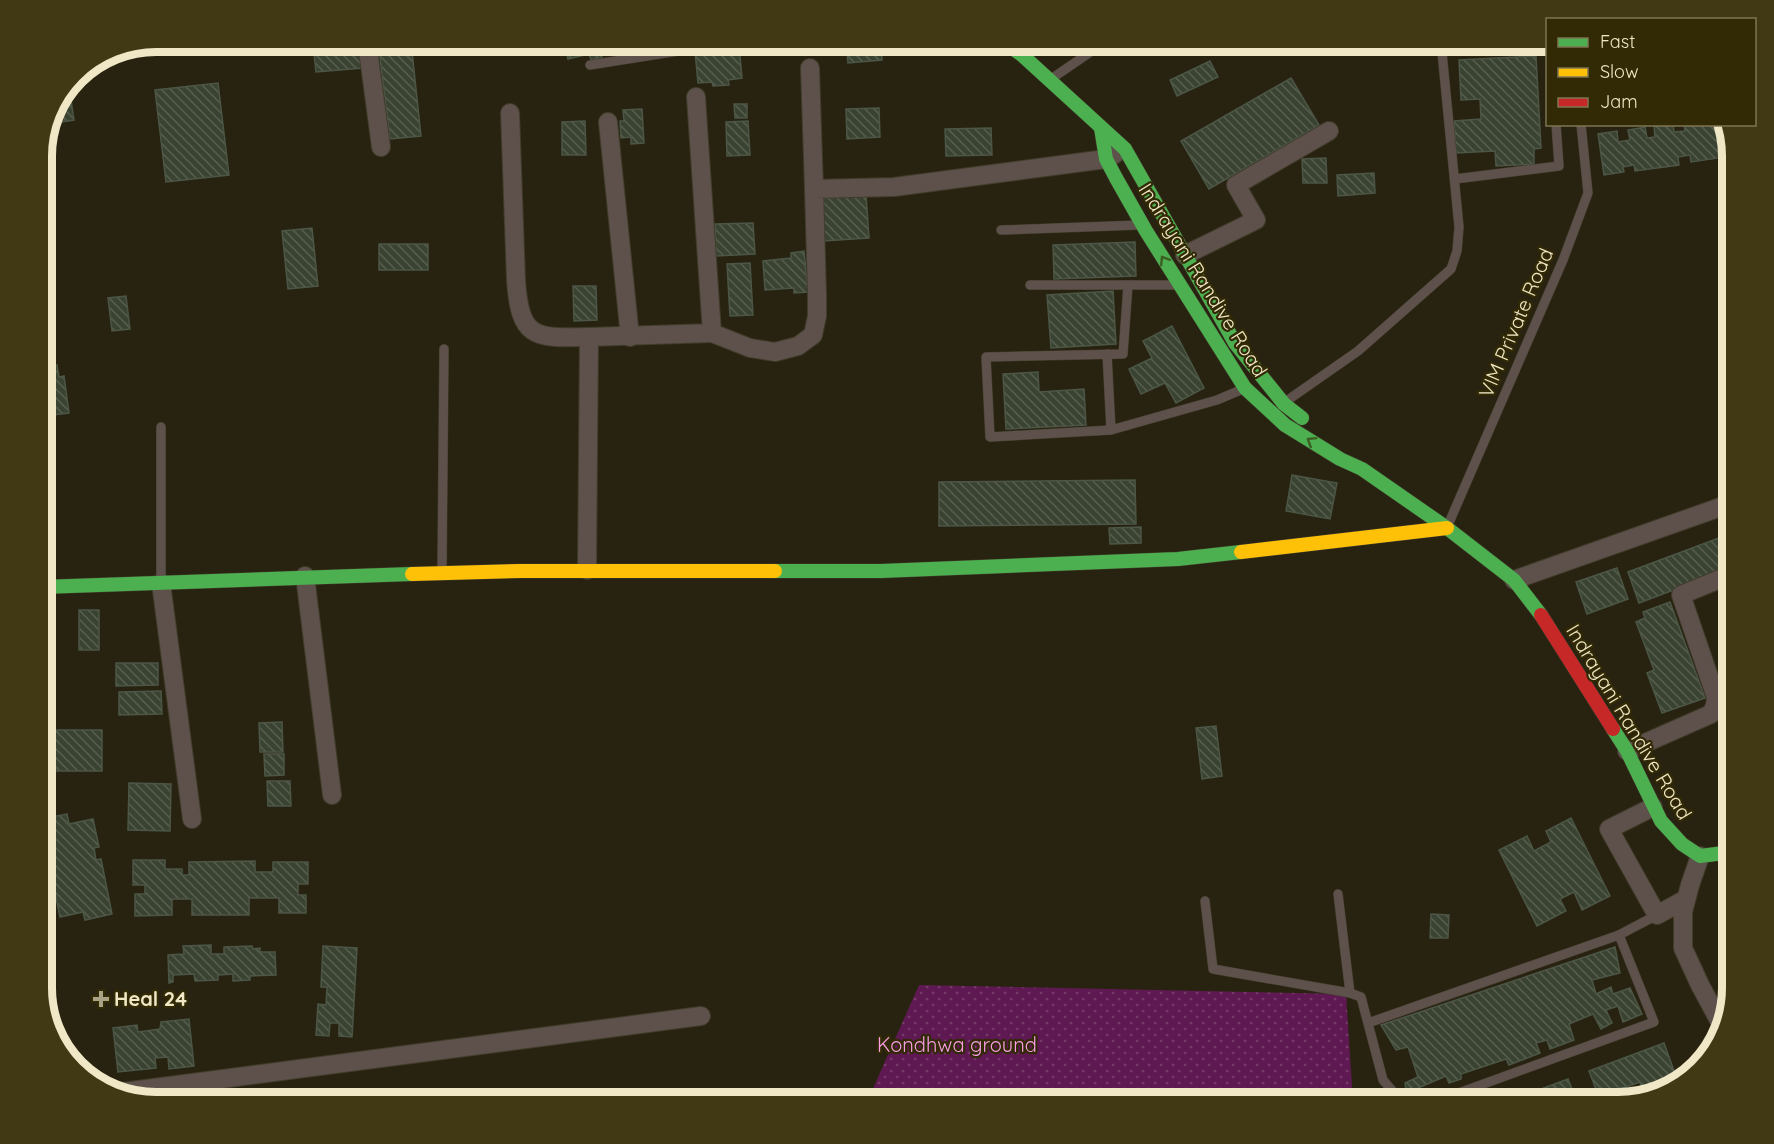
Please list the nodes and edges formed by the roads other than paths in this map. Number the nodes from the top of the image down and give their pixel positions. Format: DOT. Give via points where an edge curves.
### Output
graph roads {
  1 [pos="368,52"];
  2 [pos="656,52"];
  3 [pos="1026,52"];
  4 [pos="1090,52"];
  5 [pos="1442,52"];
  6 [pos="590,65"];
  7 [pos="810,68"];
  8 [pos="1049,80"];
  9 [pos="696,98"];
  10 [pos="510,112"];
  11 [pos="608,122"];
  12 [pos="1556,126"];
  13 [pos="1581,126"];
  14 [pos="1101,128"];
  15 [pos="1329,130"];
  16 [pos="381,147"];
  17 [pos="1125,149"];
  18 [pos="1106,159"];
  19 [pos="1455,179"];
  20 [pos="814,189"];
  21 [pos="1143,224"];
  22 [pos="1001,230"];
  23 [pos="1185,255"];
  24 [pos="1030,285"];
  25 [pos="1128,285"];
  26 [pos="1180,285"];
  27 [pos="712,333"];
  28 [pos="589,337"];
  29 [pos="630,337"];
  30 [pos="444,350"];
  31 [pos="1107,354"];
  32 [pos="1245,388"];
  33 [pos="1284,404"];
  34 [pos="1267,410"];
  35 [pos="1313,425"];
  36 [pos="161,427"];
  37 [pos="1111,430"];
  38 [pos="1331,437"];
  39 [pos="1362,469"];
  40 [pos="1722,507"];
  41 [pos="1447,528"];
  42 [pos="587,570"];
  43 [pos="442,573"];
  44 [pos="305,576"];
  45 [pos="1722,578"];
  46 [pos="1514,580"];
  47 [pos="161,583"];
  48 [pos="53,587"];
  49 [pos="1627,751"];
  50 [pos="332,795"];
  51 [pos="1653,807"];
  52 [pos="192,819"];
  53 [pos="1722,853"];
  54 [pos="1700,856"];
  55 [pos="1338,894"];
  56 [pos="1686,899"];
  57 [pos="1205,900"];
  58 [pos="1657,915"];
  59 [pos="1618,935"];
  60 [pos="1350,993"];
  61 [pos="701,1016"];
  62 [pos="1717,1017"];
  63 [pos="1368,1023"];
  64 [pos="139,1090"];
  65 [pos="1393,1092"];
  66 [pos="1462,1092"];
  1 -- 16 [label="street"];
  2 -- 6 [label="lane"];
  3 -- 8 [label="street, Indrayani Randive Road"];
  4 -- 8 [label="lane"];
  5 -- 19 [label="lane"];
  7 -- 20 [label="street"];
  8 -- 14 [label="street, Indrayani Randive Road"];
  9 -- 27 [label="street"];
  10 -- 28 [label="street" via="516,280 522,316 529,329 538,335"];
  11 -- 29 [label="street"];
  12 -- 19 [label="lane" via="1559,166"];
  13 -- 41 [label="lane, VIM Private Road" via="1588,193"];
  14 -- 17 [label="street, Indrayani Randive Road"];
  14 -- 18 [label="street, Indrayani Randive Road"];
  15 -- 23 [label="street" via="1236,185 1256,220"];
  17 -- 18 [label="street"];
  17 -- 23 [label="street, Indrayani Randive Road"];
  18 -- 20 [label="street" via="894,187"];
  18 -- 21 [label="street, Indrayani Randive Road"];
  19 -- 33 [label="lane" via="1459,227 1451,269 1358,351"];
  20 -- 27 [label="street" via="817,316 813,335 798,346 775,352 750,348"];
  21 -- 22 [label="lane"];
  26 -- 21 [label="street, Indrayani Randive Road, one-way"];
  23 -- 33 [label="street, Indrayani Randive Road" via="1235,343"];
  24 -- 25 [label="lane"];
  25 -- 26 [label="lane"];
  25 -- 31 [label="lane" via="1123,354"];
  26 -- 32 [label="street, Indrayani Randive Road"];
  27 -- 29 [label="street"];
  28 -- 29 [label="street"];
  28 -- 42 [label="street"];
  30 -- 43 [label="lane"];
  31 -- 37 [label="lane"];
  31 -- 37 [label="lane" via="986,357 990,437"];
  32 -- 34 [label="street, Indrayani Randive Road"];
  32 -- 37 [label="lane"];
  33 -- 34 [label="lane"];
  33 -- 35 [label="street, Indrayani Randive Road"];
  39 -- 34 [label="street, Indrayani Randive Road, one-way" via="1285,425"];
  36 -- 47 [label="lane"];
  38 -- 39 [label="street, Indrayani Randive Road" via="1349,449"];
  39 -- 41 [label="street, Indrayani Randive Road"];
  40 -- 46 [label="street"];
  41 -- 42 [label="street" via="1178,559 881,571"];
  41 -- 46 [label="street, Indrayani Randive Road"];
  42 -- 43 [label="street"];
  43 -- 44 [label="street"];
  44 -- 47 [label="street"];
  44 -- 50 [label="street"];
  45 -- 49 [label="street" via="1681,595 1716,697 1711,714"];
  46 -- 49 [label="street, Indrayani Randive Road" via="1546,622"];
  47 -- 48 [label="street"];
  47 -- 52 [label="street"];
  49 -- 51 [label="street, Indrayani Randive Road"];
  51 -- 54 [label="street, Indrayani Randive Road" via="1682,844"];
  51 -- 58 [label="street" via="1609,829"];
  53 -- 54 [label="street"];
  54 -- 56 [label="street"];
  55 -- 60 [label="lane"];
  56 -- 58 [label="street"];
  56 -- 62 [label="street" via="1683,948"];
  57 -- 60 [label="lane" via="1213,969"];
  58 -- 59 [label="lane"];
  59 -- 63 [label="lane"];
  59 -- 66 [label="lane" via="1654,1022"];
  60 -- 63 [label="lane" via="1361,997"];
  61 -- 64 [label="street"];
  63 -- 65 [label="lane" via="1383,1080"];
}
